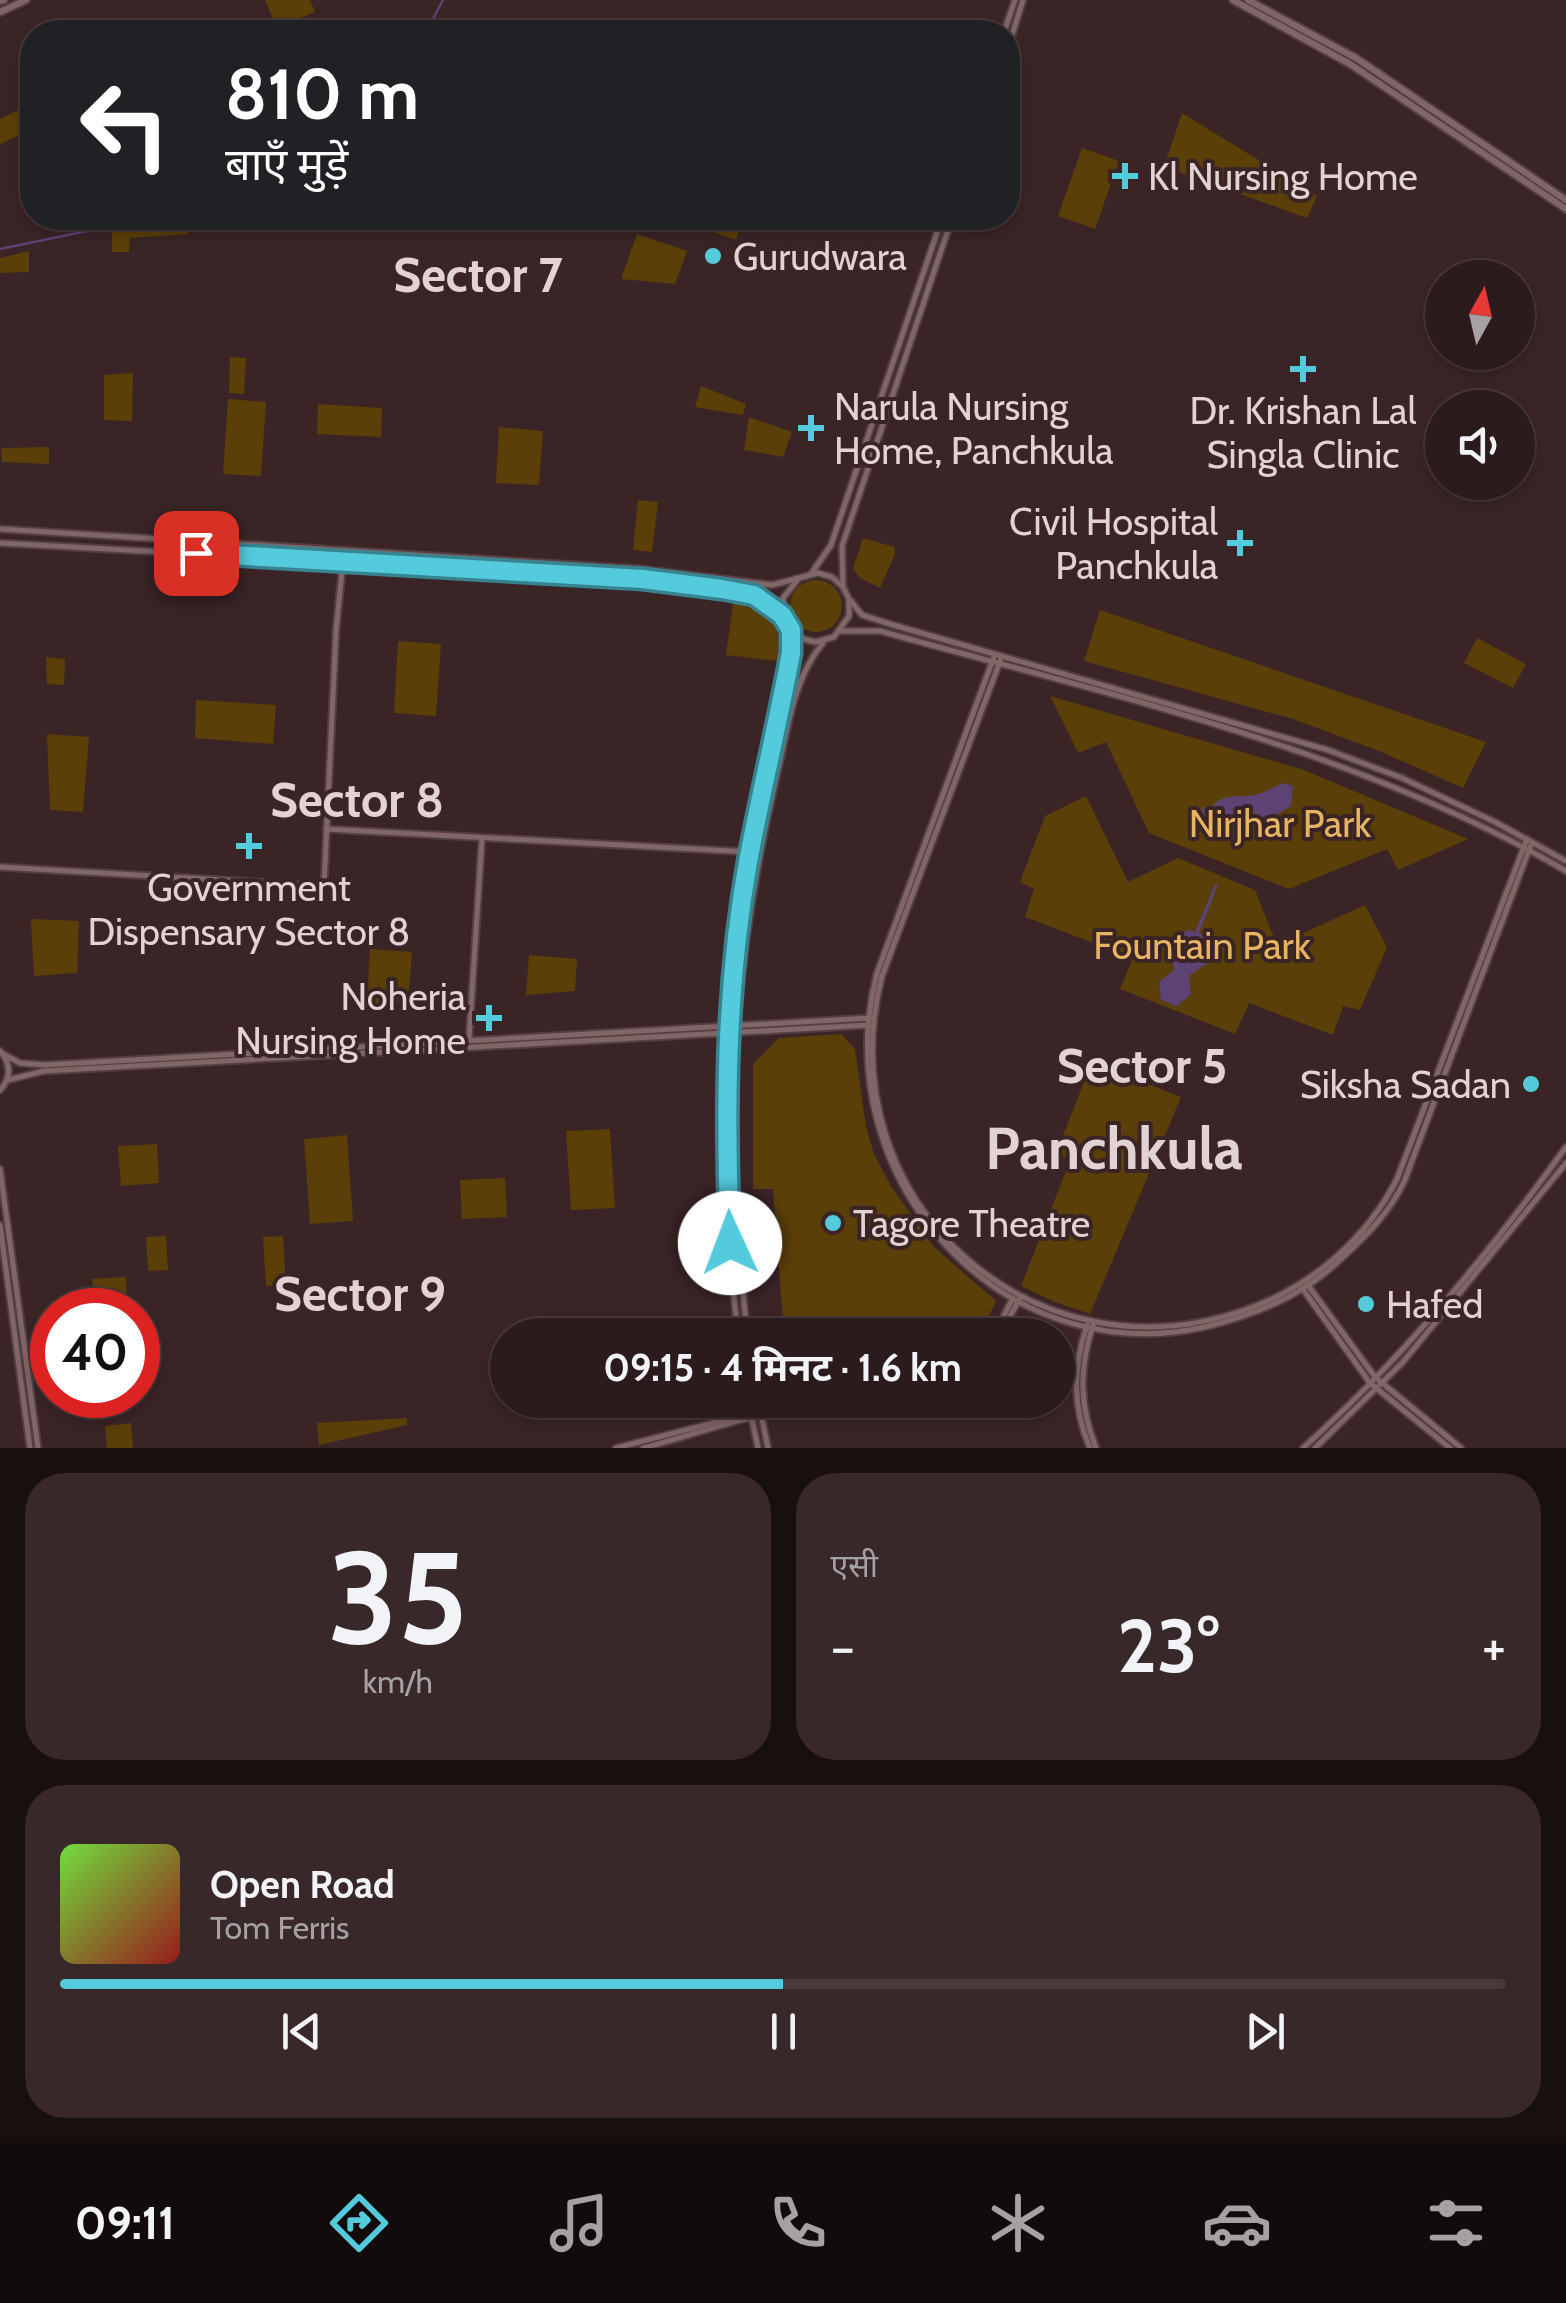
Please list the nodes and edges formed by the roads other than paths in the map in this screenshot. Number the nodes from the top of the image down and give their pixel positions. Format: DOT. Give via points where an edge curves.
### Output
graph roads {
  1 [pos="26,0"];
  2 [pos="1232,0"];
  3 [pos="1248,0"];
  4 [pos="0,12"];
  5 [pos="1566,200"];
  6 [pos="1566,208"];
  7 [pos="938,230"];
  8 [pos="948,230"];
  9 [pos="914,304"];
  10 [pos="922,307"];
  11 [pos="911,313"];
  12 [pos="919,316"];
  13 [pos="2,527"];
  14 [pos="0,543"];
  15 [pos="344,551"];
  16 [pos="343,561"];
  17 [pos="811,574"];
  18 [pos="799,578"];
  19 [pos="843,587"];
  20 [pos="849,599"];
  21 [pos="782,615"];
  22 [pos="791,630"];
  23 [pos="841,631"];
  24 [pos="825,640"];
  25 [pos="997,659"];
  26 [pos="326,829"];
  27 [pos="482,838"];
  28 [pos="1530,841"];
  29 [pos="1527,848"];
  30 [pos="750,852"];
  31 [pos="1566,860"];
  32 [pos="0,867"];
  33 [pos="1566,871"];
  34 [pos="870,1022"];
  35 [pos="739,1029"];
  36 [pos="729,1030"];
  37 [pos="469,1044"];
  38 [pos="2,1052"];
  39 [pos="8,1080"];
  40 [pos="0,1090"];
  41 [pos="1566,1147"];
  42 [pos="1566,1164"];
  43 [pos="0,1169"];
  44 [pos="0,1225"];
  45 [pos="3,1271"];
  46 [pos="1304,1286"];
  47 [pos="1017,1297"];
  48 [pos="736,1318"];
  49 [pos="746,1318"];
  50 [pos="1006,1318"];
  51 [pos="1090,1325"];
  52 [pos="1373,1380"];
  53 [pos="1380,1386"];
  54 [pos="743,1418"];
  55 [pos="744,1418"];
  56 [pos="751,1418"];
  57 [pos="761,1418"];
  58 [pos="30,1448"];
  59 [pos="38,1448"];
  60 [pos="616,1448"];
  61 [pos="644,1448"];
  62 [pos="758,1448"];
  63 [pos="768,1448"];
  64 [pos="1093,1448"];
  65 [pos="1303,1448"];
  66 [pos="1315,1448"];
  67 [pos="1450,1448"];
  68 [pos="1461,1448"];
  1 -- 4 [label="main road"];
  2 -- 6 [label="main road" via="1350,64"];
  3 -- 5 [label="main road" via="1356,58"];
  7 -- 9 [label="street"];
  8 -- 10 [label="street"];
  9 -- 10 [label="street"];
  9 -- 11 [label="street"];
  10 -- 12 [label="street"];
  11 -- 12 [label="street"];
  11 -- 17 [label="street" via="831,544"];
  12 -- 19 [label="street" via="842,546"];
  13 -- 15 [label="street"];
  14 -- 16 [label="street"];
  15 -- 16 [label="street"];
  15 -- 18 [label="street" via="641,569 772,585"];
  16 -- 21 [label="street" via="643,579 754,595"];
  16 -- 26 [label="street"];
  17 -- 18 [label="street"];
  17 -- 19 [label="street"];
  18 -- 21 [label="street" via="786,590"];
  19 -- 20 [label="street"];
  20 -- 23 [label="street"];
  20 -- 25 [label="street" via="862,615"];
  21 -- 22 [label="street"];
  22 -- 24 [label="street" via="806,640"];
  22 -- 30 [label="street"];
  23 -- 24 [label="street"];
  23 -- 25 [label="street" via="880,630"];
  24 -- 35 [label="street" via="803,675 770,802"];
  25 -- 28 [label="street" via="1328,750"];
  25 -- 29 [label="street" via="1324,758"];
  25 -- 34 [label="street"];
  26 -- 27 [label="street"];
  26 -- 32 [label="street" via="324,886"];
  27 -- 30 [label="street"];
  27 -- 37 [label="street"];
  28 -- 29 [label="street"];
  28 -- 31 [label="street"];
  29 -- 33 [label="street"];
  29 -- 46 [label="street" via="1392,1207"];
  30 -- 36 [label="street"];
  34 -- 35 [label="street"];
  34 -- 47 [label="street" via="869,1083 900,1184 948,1248 974,1273"];
  35 -- 36 [label="street"];
  35 -- 49 [label="street" via="734,1139"];
  36 -- 37 [label="street"];
  36 -- 48 [label="street" via="728,1195"];
  37 -- 38 [label="street" via="44,1065 20,1063"];
  37 -- 39 [label="street" via="44,1071"];
  38 -- 39 [label="street"];
  39 -- 40 [label="street"];
  41 -- 52 [label="street"];
  42 -- 53 [label="street"];
  43 -- 59 [label="street"];
  44 -- 45 [label="street"];
  45 -- 58 [label="street"];
  46 -- 51 [label="street" via="1196,1324"];
  46 -- 52 [label="street"];
  47 -- 50 [label="street"];
  47 -- 51 [label="street" via="1047,1315"];
  51 -- 64 [label="street" via="1081,1385"];
  52 -- 53 [label="street"];
  52 -- 65 [label="street"];
  53 -- 66 [label="street"];
  53 -- 67 [label="street"];
  53 -- 68 [label="street"];
  54 -- 60 [label="street"];
  55 -- 61 [label="street"];
  56 -- 62 [label="street"];
  57 -- 63 [label="street"];
}
